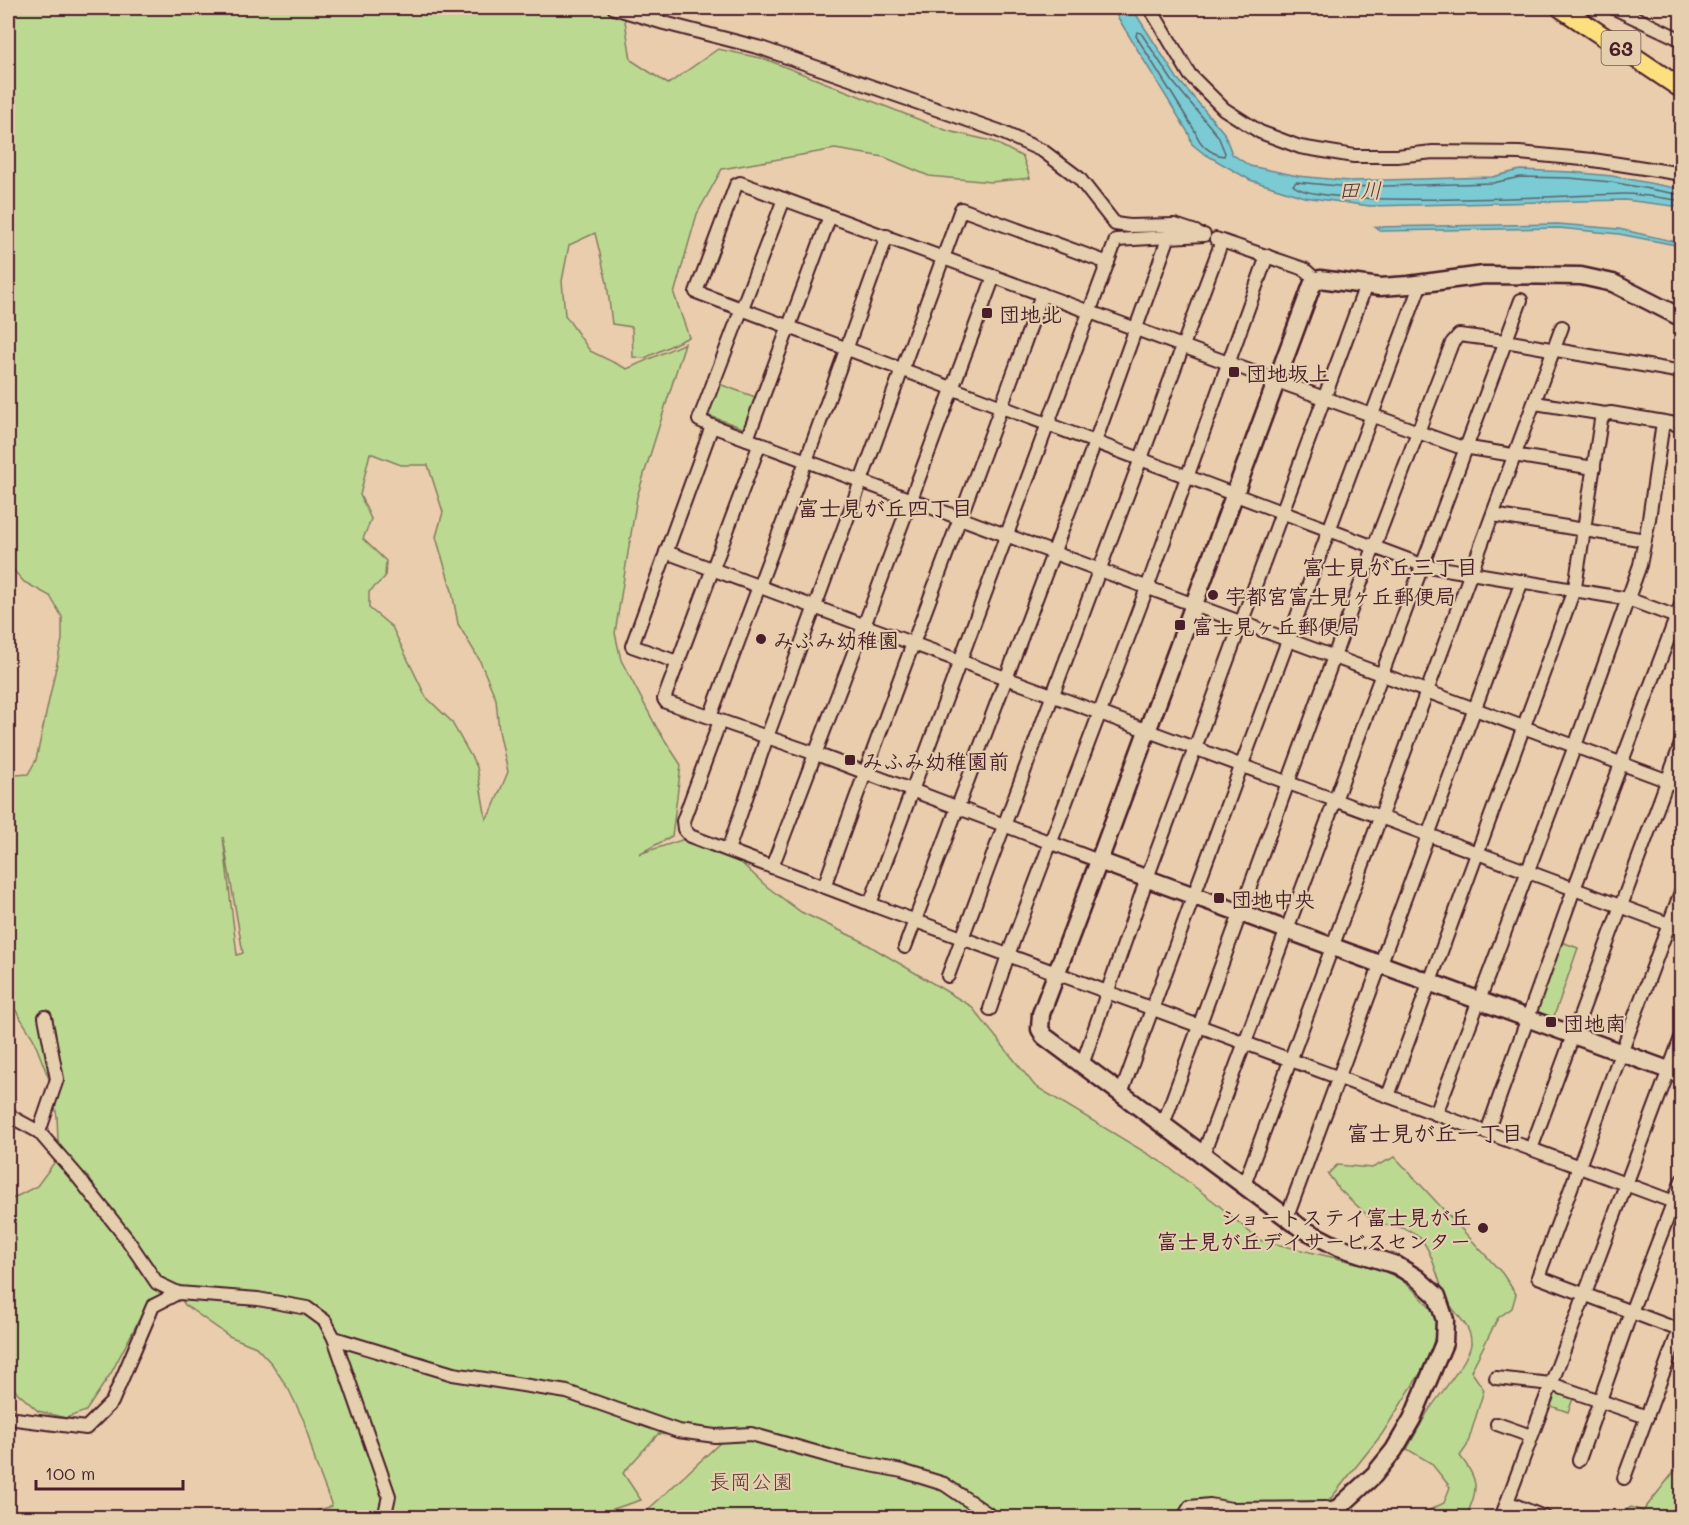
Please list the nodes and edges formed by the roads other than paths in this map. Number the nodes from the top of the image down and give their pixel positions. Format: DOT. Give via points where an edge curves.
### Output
graph roads {
  1 [pos="614,8"];
  2 [pos="1150,8"];
  3 [pos="1561,8"];
  4 [pos="1614,8"];
  5 [pos="1682,40"];
  6 [pos="1682,89"];
  7 [pos="1682,174"];
  8 [pos="784,199"];
  9 [pos="830,216"];
  10 [pos="1204,235"];
  11 [pos="887,236"];
  12 [pos="1169,236"];
  13 [pos="1222,241"];
  14 [pos="1267,256"];
  15 [pos="944,257"];
  16 [pos="1108,263"];
  17 [pos="994,276"];
  18 [pos="1316,280"];
  19 [pos="1421,283"];
  20 [pos="1366,285"];
  21 [pos="1042,294"];
  22 [pos="1521,300"];
  23 [pos="741,309"];
  24 [pos="1090,311"];
  25 [pos="1682,318"];
  26 [pos="788,327"];
  27 [pos="1562,327"];
  28 [pos="1136,329"];
  29 [pos="1505,341"];
  30 [pos="1182,346"];
  31 [pos="846,350"];
  32 [pos="1554,350"];
  33 [pos="1229,363"];
  34 [pos="903,370"];
  35 [pos="1682,372"];
  36 [pos="1277,381"];
  37 [pos="952,388"];
  38 [pos="1325,399"];
  39 [pos="1535,403"];
  40 [pos="1002,407"];
  41 [pos="1605,414"];
  42 [pos="1372,415"];
  43 [pos="1663,422"];
  44 [pos="1048,425"];
  45 [pos="1682,425"];
  46 [pos="712,426"];
  47 [pos="1419,432"];
  48 [pos="747,439"];
  49 [pos="1095,442"];
  50 [pos="760,443"];
  51 [pos="1466,448"];
  52 [pos="1515,456"];
  53 [pos="1140,459"];
  54 [pos="806,461"];
  55 [pos="1594,468"];
  56 [pos="1188,477"];
  57 [pos="860,481"];
  58 [pos="1235,494"];
  59 [pos="911,499"];
  60 [pos="1283,512"];
  61 [pos="1493,515"];
  62 [pos="960,518"];
  63 [pos="1329,529"];
  64 [pos="1584,530"];
  65 [pos="1007,536"];
  66 [pos="1645,540"];
  67 [pos="1374,546"];
  68 [pos="666,552"];
  69 [pos="1053,553"];
  70 [pos="1422,565"];
  71 [pos="712,570"];
  72 [pos="1098,570"];
  73 [pos="1472,573"];
  74 [pos="1522,581"];
  75 [pos="759,587"];
  76 [pos="1147,588"];
  77 [pos="1574,590"];
  78 [pos="1628,599"];
  79 [pos="1682,602"];
  80 [pos="1193,605"];
  81 [pos="814,608"];
  82 [pos="1679,618"];
  83 [pos="1243,624"];
  84 [pos="864,626"];
  85 [pos="1287,640"];
  86 [pos="913,644"];
  87 [pos="1334,657"];
  88 [pos="677,662"];
  89 [pos="960,662"];
  90 [pos="1381,675"];
  91 [pos="1005,678"];
  92 [pos="1426,691"];
  93 [pos="1052,695"];
  94 [pos="1475,710"];
  95 [pos="1100,713"];
  96 [pos="715,719"];
  97 [pos="1523,728"];
  98 [pos="1147,731"];
  99 [pos="767,737"];
  100 [pos="1682,741"];
  101 [pos="1575,746"];
  102 [pos="1196,749"];
  103 [pos="816,754"];
  104 [pos="1621,764"];
  105 [pos="1240,765"];
  106 [pos="865,772"];
  107 [pos="1666,781"];
  108 [pos="1288,783"];
  109 [pos="1682,786"];
  110 [pos="912,790"];
  111 [pos="1335,800"];
  112 [pos="958,807"];
  113 [pos="1381,817"];
  114 [pos="1004,825"];
  115 [pos="1429,835"];
  116 [pos="1051,842"];
  117 [pos="728,850"];
  118 [pos="1477,853"];
  119 [pos="1099,861"];
  120 [pos="772,867"];
  121 [pos="1526,871"];
  122 [pos="1147,878"];
  123 [pos="824,887"];
  124 [pos="1574,889"];
  125 [pos="1682,889"];
  126 [pos="1194,896"];
  127 [pos="870,904"];
  128 [pos="1621,906"];
  129 [pos="1241,913"];
  130 [pos="915,921"];
  131 [pos="1669,924"];
  132 [pos="1682,928"];
  133 [pos="1287,929"];
  134 [pos="962,938"];
  135 [pos="1333,946"];
  136 [pos="905,947"];
  137 [pos="1008,955"];
  138 [pos="1381,964"];
  139 [pos="1056,973"];
  140 [pos="948,976"];
  141 [pos="1430,982"];
  142 [pos="1107,992"];
  143 [pos="1478,1000"];
  144 [pos="1152,1008"];
  145 [pos="990,1009"];
  146 [pos="45,1017"];
  147 [pos="1527,1018"];
  148 [pos="1200,1026"];
  149 [pos="1573,1035"];
  150 [pos="1682,1035"];
  151 [pos="1245,1043"];
  152 [pos="1621,1053"];
  153 [pos="1291,1059"];
  154 [pos="1082,1065"];
  155 [pos="1675,1072"];
  156 [pos="1340,1078"];
  157 [pos="1121,1094"];
  158 [pos="1388,1096"];
  159 [pos="1436,1113"];
  160 [pos="8,1115"];
  161 [pos="1163,1125"];
  162 [pos="39,1132"];
  163 [pos="1486,1132"];
  164 [pos="1531,1149"];
  165 [pos="1203,1155"];
  166 [pos="1578,1167"];
  167 [pos="1682,1180"];
  168 [pos="1626,1184"];
  169 [pos="1244,1185"];
  170 [pos="1678,1204"];
  171 [pos="1287,1217"];
  172 [pos="178,1293"];
  173 [pos="1584,1296"];
  174 [pos="1631,1312"];
  175 [pos="1681,1328"];
  176 [pos="334,1338"];
  177 [pos="1496,1378"];
  178 [pos="1551,1384"];
  179 [pos="1600,1401"];
  180 [pos="1647,1417"];
  181 [pos="8,1418"];
  182 [pos="1497,1424"];
  183 [pos="1531,1436"];
  184 [pos="1579,1460"];
  185 [pos="1624,1478"];
  186 [pos="1507,1502"];
  187 [pos="1333,1514"];
  188 [pos="384,1518"];
  189 [pos="994,1518"];
  190 [pos="1184,1518"];
  191 [pos="1501,1518"];
  192 [pos="1546,1518"];
  1 -- 10 [label="street" via="761,48 999,131 1043,151 1078,178 1114,224 1175,225"];
  2 -- 7 [label="street" via="1190,75 1224,109 1260,132 1300,147 1354,156 1519,153"];
  3 -- 6 [label="main road, 63"];
  4 -- 5 [label="street"];
  8 -- 9 [label="street"];
  8 -- 23 [label="street"];
  8 -- 23 [label="street" via="741,183 735,185 696,292"];
  9 -- 11 [label="street"];
  9 -- 26 [label="street"];
  10 -- 12 [label="street"];
  10 -- 13 [label="street"];
  11 -- 15 [label="street"];
  11 -- 31 [label="street"];
  12 -- 16 [label="street" via="1116,240"];
  12 -- 28 [label="street"];
  13 -- 14 [label="street"];
  13 -- 30 [label="street"];
  14 -- 18 [label="street" via="1304,269"];
  14 -- 33 [label="street"];
  15 -- 16 [label="street" via="961,209"];
  15 -- 17 [label="street"];
  15 -- 34 [label="street"];
  16 -- 24 [label="street"];
  17 -- 21 [label="street"];
  17 -- 37 [label="street"];
  18 -- 20 [label="street"];
  18 -- 36 [label="street"];
  19 -- 20 [label="street"];
  19 -- 25 [label="street" via="1494,274 1593,277 1625,288"];
  19 -- 42 [label="street"];
  20 -- 38 [label="street"];
  21 -- 24 [label="street"];
  21 -- 40 [label="street"];
  22 -- 29 [label="street"];
  23 -- 26 [label="street"];
  23 -- 46 [label="street" via="699,420"];
  24 -- 28 [label="street"];
  24 -- 44 [label="street"];
  26 -- 31 [label="street"];
  26 -- 48 [label="street"];
  27 -- 32 [label="street"];
  28 -- 30 [label="street"];
  28 -- 49 [label="street"];
  29 -- 32 [label="street"];
  29 -- 47 [label="street" via="1459,335 1452,343"];
  29 -- 51 [label="street"];
  30 -- 33 [label="street"];
  30 -- 53 [label="street"];
  31 -- 34 [label="street"];
  31 -- 54 [label="street"];
  32 -- 35 [label="street"];
  32 -- 39 [label="street"];
  33 -- 36 [label="street"];
  33 -- 56 [label="street"];
  34 -- 37 [label="street"];
  34 -- 57 [label="street"];
  36 -- 38 [label="street"];
  36 -- 58 [label="street"];
  37 -- 40 [label="street"];
  37 -- 59 [label="street"];
  38 -- 42 [label="street"];
  38 -- 60 [label="street"];
  39 -- 41 [label="street"];
  39 -- 52 [label="street"];
  40 -- 44 [label="street"];
  40 -- 62 [label="street"];
  41 -- 43 [label="street"];
  41 -- 55 [label="street"];
  42 -- 47 [label="street"];
  42 -- 63 [label="street"];
  43 -- 45 [label="street"];
  43 -- 66 [label="street"];
  44 -- 49 [label="street"];
  44 -- 65 [label="street"];
  46 -- 48 [label="street"];
  46 -- 68 [label="street"];
  47 -- 51 [label="street"];
  47 -- 67 [label="street"];
  48 -- 50 [label="street"];
  49 -- 53 [label="street"];
  49 -- 69 [label="street"];
  50 -- 54 [label="street"];
  50 -- 71 [label="street"];
  51 -- 52 [label="street"];
  51 -- 70 [label="street"];
  52 -- 55 [label="street"];
  52 -- 61 [label="street"];
  53 -- 56 [label="street"];
  53 -- 72 [label="street"];
  54 -- 57 [label="street"];
  54 -- 75 [label="street"];
  55 -- 64 [label="street"];
  56 -- 58 [label="street"];
  56 -- 76 [label="street"];
  57 -- 59 [label="street"];
  57 -- 81 [label="street"];
  58 -- 60 [label="street"];
  58 -- 80 [label="street"];
  59 -- 62 [label="street"];
  59 -- 84 [label="street"];
  60 -- 63 [label="street"];
  60 -- 83 [label="street"];
  61 -- 64 [label="street"];
  61 -- 73 [label="street"];
  62 -- 65 [label="street"];
  62 -- 86 [label="street"];
  63 -- 67 [label="street"];
  63 -- 85 [label="street"];
  64 -- 66 [label="street"];
  64 -- 77 [label="street"];
  65 -- 69 [label="street"];
  65 -- 89 [label="street"];
  66 -- 78 [label="street"];
  67 -- 70 [label="street"];
  67 -- 87 [label="street"];
  68 -- 71 [label="street"];
  68 -- 88 [label="street" via="632,646"];
  69 -- 72 [label="street"];
  69 -- 91 [label="street"];
  70 -- 73 [label="street"];
  70 -- 90 [label="street"];
  71 -- 75 [label="street"];
  71 -- 88 [label="street"];
  72 -- 76 [label="street"];
  72 -- 93 [label="street"];
  73 -- 74 [label="street"];
  73 -- 92 [label="street"];
  74 -- 77 [label="street"];
  74 -- 94 [label="street"];
  75 -- 81 [label="street"];
  75 -- 96 [label="street"];
  76 -- 80 [label="street"];
  76 -- 95 [label="street"];
  77 -- 78 [label="street"];
  77 -- 97 [label="street"];
  78 -- 82 [label="street"];
  78 -- 101 [label="street"];
  79 -- 82 [label="street"];
  80 -- 83 [label="street"];
  80 -- 98 [label="street"];
  81 -- 84 [label="street"];
  81 -- 99 [label="street"];
  82 -- 104 [label="street"];
  83 -- 85 [label="street"];
  83 -- 102 [label="street"];
  84 -- 86 [label="street"];
  84 -- 103 [label="street"];
  85 -- 87 [label="street"];
  85 -- 105 [label="street"];
  86 -- 89 [label="street"];
  86 -- 106 [label="street"];
  87 -- 90 [label="street"];
  87 -- 108 [label="street"];
  88 -- 96 [label="street" via="664,699"];
  89 -- 91 [label="street"];
  89 -- 110 [label="street"];
  90 -- 92 [label="street"];
  90 -- 111 [label="street"];
  91 -- 93 [label="street"];
  91 -- 112 [label="street"];
  92 -- 94 [label="street"];
  92 -- 113 [label="street"];
  93 -- 95 [label="street"];
  93 -- 114 [label="street"];
  94 -- 97 [label="street"];
  94 -- 115 [label="street"];
  95 -- 98 [label="street"];
  95 -- 116 [label="street"];
  96 -- 99 [label="street"];
  96 -- 117 [label="street" via="682,821 690,836"];
  97 -- 101 [label="street"];
  97 -- 118 [label="street"];
  98 -- 102 [label="street"];
  98 -- 119 [label="street"];
  99 -- 103 [label="street"];
  99 -- 117 [label="street"];
  100 -- 107 [label="street"];
  101 -- 104 [label="street"];
  101 -- 121 [label="street"];
  102 -- 105 [label="street"];
  102 -- 122 [label="street"];
  103 -- 106 [label="street"];
  103 -- 120 [label="street"];
  104 -- 107 [label="street"];
  104 -- 124 [label="street"];
  105 -- 108 [label="street"];
  105 -- 126 [label="street"];
  106 -- 110 [label="street"];
  106 -- 123 [label="street"];
  107 -- 109 [label="street"];
  107 -- 128 [label="street"];
  108 -- 111 [label="street"];
  108 -- 129 [label="street"];
  110 -- 112 [label="street"];
  110 -- 127 [label="street"];
  111 -- 113 [label="street"];
  111 -- 133 [label="street"];
  112 -- 114 [label="street"];
  112 -- 130 [label="street"];
  113 -- 115 [label="street"];
  113 -- 135 [label="street"];
  114 -- 116 [label="street"];
  114 -- 134 [label="street"];
  115 -- 118 [label="street"];
  115 -- 138 [label="street"];
  116 -- 119 [label="street"];
  116 -- 137 [label="street"];
  117 -- 120 [label="street"];
  118 -- 121 [label="street"];
  118 -- 141 [label="street"];
  119 -- 122 [label="street"];
  119 -- 139 [label="street"];
  120 -- 123 [label="street"];
  121 -- 124 [label="street"];
  121 -- 143 [label="street"];
  122 -- 126 [label="street"];
  122 -- 142 [label="street"];
  123 -- 127 [label="street"];
  124 -- 128 [label="street"];
  124 -- 147 [label="street"];
  125 -- 131 [label="street"];
  126 -- 129 [label="street"];
  126 -- 144 [label="street"];
  127 -- 130 [label="street"];
  128 -- 131 [label="street"];
  128 -- 149 [label="street"];
  129 -- 133 [label="street"];
  129 -- 148 [label="street"];
  130 -- 134 [label="street"];
  130 -- 136 [label="street"];
  131 -- 132 [label="street"];
  131 -- 152 [label="street"];
  133 -- 135 [label="street"];
  133 -- 151 [label="street"];
  134 -- 137 [label="street"];
  134 -- 140 [label="street"];
  135 -- 138 [label="street"];
  135 -- 153 [label="street"];
  137 -- 139 [label="street"];
  137 -- 145 [label="street"];
  138 -- 141 [label="street"];
  138 -- 156 [label="street"];
  139 -- 142 [label="street"];
  139 -- 154 [label="street" via="1041,1014 1040,1029"];
  141 -- 143 [label="street"];
  141 -- 158 [label="street"];
  142 -- 144 [label="street"];
  142 -- 154 [label="street"];
  143 -- 147 [label="street"];
  143 -- 159 [label="street"];
  144 -- 148 [label="street"];
  144 -- 157 [label="street"];
  146 -- 162 [label="street" via="57,1079"];
  147 -- 149 [label="street"];
  147 -- 163 [label="street"];
  148 -- 151 [label="street"];
  148 -- 161 [label="street"];
  149 -- 152 [label="street"];
  149 -- 164 [label="street"];
  150 -- 155 [label="street"];
  151 -- 153 [label="street"];
  151 -- 165 [label="street"];
  152 -- 155 [label="street"];
  152 -- 166 [label="street"];
  153 -- 156 [label="street"];
  153 -- 169 [label="street"];
  154 -- 157 [label="street"];
  155 -- 168 [label="street"];
  156 -- 158 [label="street"];
  156 -- 171 [label="street"];
  157 -- 161 [label="street"];
  158 -- 159 [label="street"];
  159 -- 163 [label="street"];
  160 -- 162 [label="street"];
  161 -- 165 [label="street"];
  162 -- 172 [label="street" via="78,1176 157,1283"];
  163 -- 164 [label="street"];
  164 -- 166 [label="street"];
  165 -- 169 [label="street"];
  166 -- 168 [label="street"];
  166 -- 173 [label="street" via="1538,1277"];
  167 -- 170 [label="street"];
  168 -- 170 [label="street"];
  168 -- 173 [label="street"];
  169 -- 171 [label="street"];
  170 -- 174 [label="street"];
  171 -- 187 [label="street" via="1336,1246 1396,1265 1417,1278 1437,1296 1445,1320 1444,1343 1412,1419 1374,1475"];
  172 -- 176 [label="street" via="258,1299 307,1308 325,1322"];
  172 -- 181 [label="street" via="153,1306 112,1402 86,1428"];
  173 -- 174 [label="street"];
  173 -- 178 [label="street"];
  174 -- 175 [label="street"];
  174 -- 179 [label="street"];
  175 -- 180 [label="street"];
  176 -- 188 [label="street" via="389,1496"];
  176 -- 189 [label="street" via="453,1374 567,1392 678,1431 715,1437 751,1434 840,1459 902,1471 944,1484"];
  177 -- 178 [label="street"];
  178 -- 179 [label="street"];
  178 -- 183 [label="street"];
  179 -- 180 [label="street"];
  179 -- 184 [label="street"];
  180 -- 185 [label="street"];
  182 -- 183 [label="street"];
  183 -- 186 [label="street"];
  186 -- 191 [label="street"];
  186 -- 192 [label="street"];
  187 -- 190 [label="street" via="1326,1508 1232,1509 1210,1505 1190,1507"];
}
